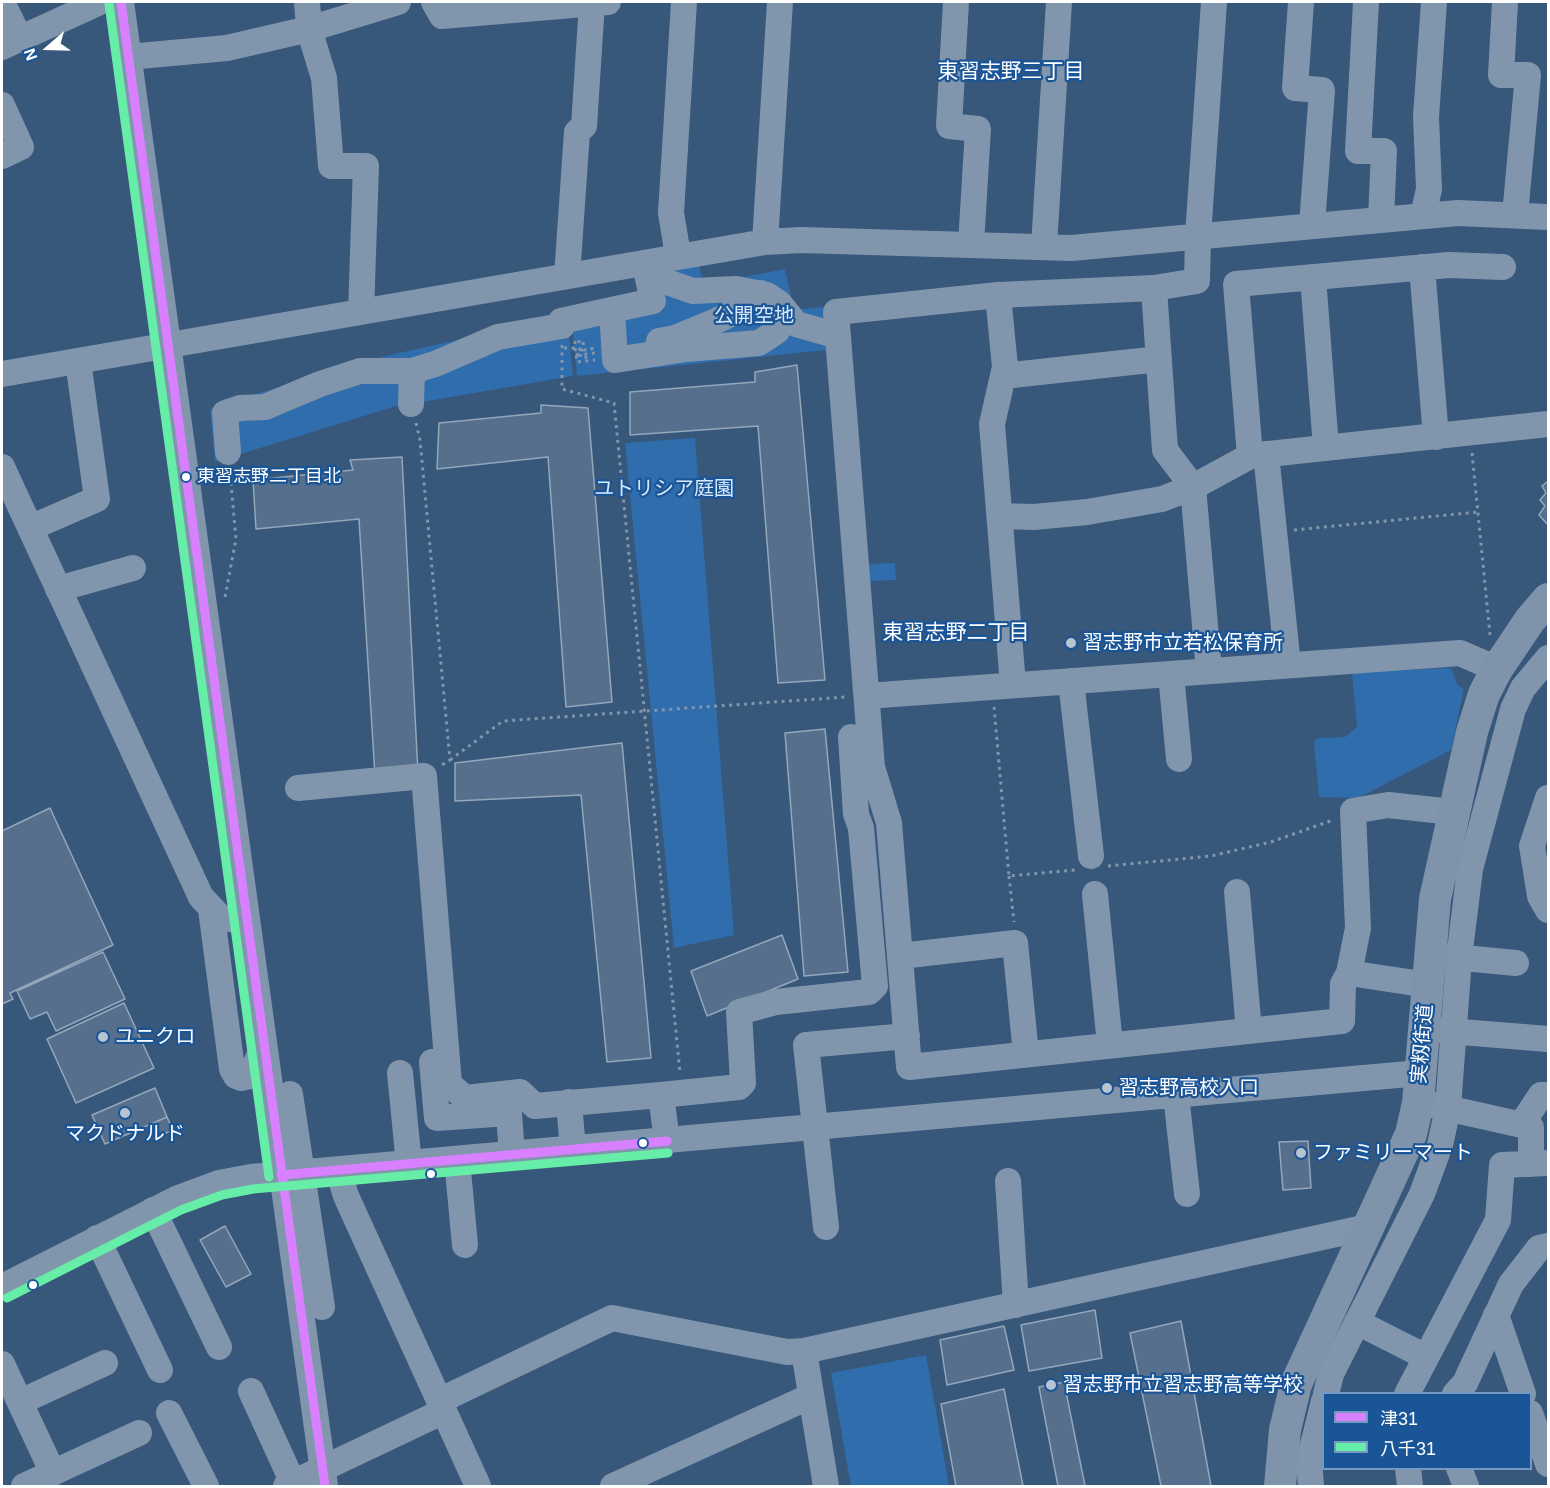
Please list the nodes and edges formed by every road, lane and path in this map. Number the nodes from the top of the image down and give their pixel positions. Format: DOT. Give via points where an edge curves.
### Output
graph roads {
  1 [pos="2,2"];
  2 [pos="100,2"];
  3 [pos="121,2"];
  4 [pos="307,2"];
  5 [pos="398,2"];
  6 [pos="434,2"];
  7 [pos="600,2"];
  8 [pos="684,2"];
  9 [pos="780,2"];
  10 [pos="956,2"];
  11 [pos="1059,2"];
  12 [pos="1214,2"];
  13 [pos="1301,2"];
  14 [pos="1366,2"];
  15 [pos="1434,2"];
  16 [pos="1505,2"];
  17 [pos="309,29"];
  18 [pos="11,43"];
  19 [pos="128,57"];
  20 [pos="2,105"];
  21 [pos="2,156"];
  22 [pos="1515,215"];
  23 [pos="1423,216"];
  24 [pos="1548,217"];
  25 [pos="1381,219"];
  26 [pos="1312,225"];
  27 [pos="1198,236"];
  28 [pos="765,242"];
  29 [pos="971,244"];
  30 [pos="1044,246"];
  31 [pos="678,255"];
  32 [pos="1422,267"];
  33 [pos="1503,267"];
  34 [pos="567,276"];
  35 [pos="1313,277"];
  36 [pos="1154,288"];
  37 [pos="760,294"];
  38 [pos="998,295"];
  39 [pos="612,310"];
  40 [pos="361,312"];
  41 [pos="786,313"];
  42 [pos="574,333"];
  43 [pos="838,336"];
  44 [pos="588,337"];
  45 [pos="583,342"];
  46 [pos="169,345"];
  47 [pos="563,348"];
  48 [pos="575,348"];
  49 [pos="604,350"];
  50 [pos="580,352"];
  51 [pos="590,357"];
  52 [pos="1159,359"];
  53 [pos="78,361"];
  54 [pos="564,369"];
  55 [pos="2,374"];
  56 [pos="1003,376"];
  57 [pos="412,390"];
  58 [pos="1548,424"];
  59 [pos="1470,433"];
  60 [pos="1436,437"];
  61 [pos="1326,448"];
  62 [pos="228,452"];
  63 [pos="1258,455"];
  64 [pos="2,467"];
  65 [pos="1193,487"];
  66 [pos="1478,512"];
  67 [pos="1000,516"];
  68 [pos="30,528"];
  69 [pos="1274,532"];
  70 [pos="133,568"];
  71 [pos="58,589"];
  72 [pos="1548,599"];
  73 [pos="225,600"];
  74 [pos="1548,658"];
  75 [pos="1288,665"];
  76 [pos="1490,665"];
  77 [pos="1209,671"];
  78 [pos="1171,674"];
  79 [pos="1071,681"];
  80 [pos="1003,686"];
  81 [pos="867,696"];
  82 [pos="645,711"];
  83 [pos="851,737"];
  84 [pos="1179,759"];
  85 [pos="450,760"];
  86 [pos="424,776"];
  87 [pos="298,788"];
  88 [pos="1548,798"];
  89 [pos="1353,811"];
  90 [pos="1453,812"];
  91 [pos="1541,855"];
  92 [pos="1091,864"];
  93 [pos="1009,876"];
  94 [pos="1237,892"];
  95 [pos="1095,894"];
  96 [pos="417,901"];
  97 [pos="211,909"];
  98 [pos="1548,910"];
  99 [pos="246,922"];
  100 [pos="1015,943"];
  101 [pos="900,956"];
  102 [pos="1516,963"];
  103 [pos="1439,966"];
  104 [pos="1349,973"];
  105 [pos="1439,1030"];
  106 [pos="1250,1031"];
  107 [pos="906,1036"];
  108 [pos="1548,1039"];
  109 [pos="1110,1045"];
  110 [pos="263,1048"];
  111 [pos="1026,1054"];
  112 [pos="400,1073"];
  113 [pos="290,1094"];
  114 [pos="672,1094"];
  115 [pos="1176,1095"];
  116 [pos="1429,1095"];
  117 [pos="1548,1095"];
  118 [pos="569,1102"];
  119 [pos="1521,1125"];
  120 [pos="813,1128"];
  121 [pos="667,1141"];
  122 [pos="573,1150"];
  123 [pos="512,1155"];
  124 [pos="457,1160"];
  125 [pos="1540,1163"];
  126 [pos="409,1164"];
  127 [pos="339,1170"];
  128 [pos="281,1175"];
  129 [pos="1008,1181"];
  130 [pos="1187,1194"];
  131 [pos="153,1210"];
  132 [pos="826,1227"];
  133 [pos="1368,1227"];
  134 [pos="97,1238"];
  135 [pos="465,1245"];
  136 [pos="1548,1245"];
  137 [pos="2,1287"];
  138 [pos="1016,1305"];
  139 [pos="322,1307"];
  140 [pos="1496,1316"];
  141 [pos="1357,1322"];
  142 [pos="219,1347"];
  143 [pos="804,1351"];
  144 [pos="1426,1357"];
  145 [pos="105,1363"];
  146 [pos="2,1364"];
  147 [pos="160,1370"];
  148 [pos="251,1391"];
  149 [pos="1326,1392"];
  150 [pos="1408,1392"];
  151 [pos="1457,1392"];
  152 [pos="1522,1392"];
  153 [pos="811,1396"];
  154 [pos="20,1402"];
  155 [pos="442,1406"];
  156 [pos="1322,1409"];
  157 [pos="170,1413"];
  158 [pos="1532,1419"];
  159 [pos="139,1433"];
  160 [pos="1548,1464"];
  161 [pos="1407,1470"];
  162 [pos="1460,1470"];
  163 [pos="1314,1471"];
  164 [pos="53,1473"];
  165 [pos="324,1478"];
  166 [pos="290,1485"];
  167 [pos="24,1486"];
  168 [pos="206,1486"];
  169 [pos="478,1486"];
  170 [pos="613,1486"];
  171 [pos="825,1486"];
  172 [pos="1280,1486"];
  173 [pos="1410,1486"];
  174 [pos="1466,1486"];
  1 -- 18 [label="street"];
  2 -- 18 [label="street"];
  3 -- 19 [label="street"];
  4 -- 17 [label="street"];
  5 -- 17 [label="street"];
  6 -- 7 [label="street" via="442,16"];
  7 -- 34 [label="street" via="584,126 577,132"];
  8 -- 31 [label="street" via="671,213"];
  9 -- 28 [label="street"];
  10 -- 29 [label="street" via="949,126 978,129"];
  11 -- 30 [label="street"];
  12 -- 27 [label="street"];
  13 -- 26 [label="street" via="1295,88 1322,90"];
  14 -- 25 [label="street" via="1358,151 1384,150"];
  15 -- 23 [label="street" via="1426,117 1429,189"];
  16 -- 22 [label="street" via="1501,75 1527,75"];
  17 -- 19 [label="street" via="227,48"];
  17 -- 40 [label="street" via="324,78 331,166 366,166"];
  19 -- 46 [label="street"];
  20 -- 21 [label="street" via="21,147"];
  22 -- 23 [label="street"];
  22 -- 24 [label="street"];
  23 -- 25 [label="street"];
  25 -- 26 [label="street"];
  26 -- 27 [label="street"];
  27 -- 30 [label="street" via="1071,248"];
  27 -- 36 [label="street" via="1197,281"];
  28 -- 29 [label="street"];
  28 -- 31 [label="street"];
  29 -- 30 [label="street"];
  31 -- 34 [label="street"];
  32 -- 33 [label="street"];
  32 -- 35 [label="street"];
  32 -- 60 [label="street"];
  34 -- 40 [label="street"];
  35 -- 61 [label="street"];
  35 -- 63 [label="street" via="1236,284"];
  36 -- 38 [label="street"];
  36 -- 52 [label="street"];
  37 -- 39 [label="street" via="736,289 693,291 646,270 653,301"];
  37 -- 41 [label="street" via="773,299"];
  37 -- 49 [label="street" via="737,311 675,338"];
  38 -- 43 [label="street" via="836,312"];
  38 -- 56 [label="street"];
  39 -- 49 [label="street"];
  39 -- 57 [label="street" via="561,321 562,326 498,337 435,364"];
  40 -- 46 [label="street"];
  41 -- 43 [label="street" via="796,324"];
  41 -- 49 [label="street" via="777,331 759,343 615,360"];
  42 -- 48 [label="path"];
  43 -- 81 [label="street"];
  44 -- 50 [label="path" via="579,338"];
  45 -- 50 [label="path"];
  46 -- 53 [label="street"];
  46 -- 99 [label="street"];
  47 -- 48 [label="path"];
  48 -- 50 [label="path"];
  49 -- 50 [label="path"];
  49 -- 50 [label="path" via="577,362"];
  50 -- 51 [label="path" via="581,358"];
  52 -- 56 [label="street"];
  52 -- 65 [label="street" via="1165,450"];
  53 -- 55 [label="street"];
  53 -- 68 [label="street" via="97,499"];
  54 -- 82 [label="path" via="562,389 614,403"];
  56 -- 67 [label="street" via="992,424"];
  57 -- 62 [label="street" via="360,371 266,407 225,413"];
  57 -- 85 [label="path"];
  58 -- 59 [label="street"];
  59 -- 60 [label="street"];
  59 -- 66 [label="path"];
  60 -- 61 [label="street"];
  61 -- 63 [label="street"];
  62 -- 73 [label="path" via="236,539"];
  63 -- 65 [label="street"];
  63 -- 69 [label="street"];
  64 -- 68 [label="street"];
  65 -- 67 [label="street" via="1162,499 1087,512"];
  65 -- 77 [label="street"];
  66 -- 69 [label="path"];
  66 -- 76 [label="path"];
  67 -- 80 [label="street"];
  68 -- 71 [label="street"];
  69 -- 75 [label="street"];
  70 -- 71 [label="street"];
  71 -- 97 [label="street" via="201,897"];
  72 -- 76 [label="main road, 実籾街道"];
  74 -- 103 [label="street" via="1523,688 1506,731 1470,869"];
  75 -- 76 [label="street" via="1460,652"];
  75 -- 77 [label="street"];
  76 -- 90 [label="main road, 実籾街道"];
  77 -- 78 [label="street"];
  78 -- 79 [label="street"];
  78 -- 84 [label="street"];
  79 -- 80 [label="street"];
  79 -- 92 [label="street"];
  80 -- 81 [label="street"];
  80 -- 93 [label="path"];
  81 -- 82 [label="path"];
  81 -- 101 [label="street" via="872,767 889,823"];
  82 -- 85 [label="path" via="504,721"];
  82 -- 114 [label="path"];
  83 -- 114 [label="street" via="875,986 870,992 776,1002 739,1012 743,1083 739,1087"];
  85 -- 86 [label="path"];
  86 -- 87 [label="street"];
  86 -- 118 [label="street" via="449,1084 465,1098 520,1092 536,1106"];
  88 -- 91 [label="street" via="1532,846"];
  89 -- 90 [label="street" via="1388,805"];
  89 -- 92 [label="path" via="1313,828 1211,856"];
  89 -- 104 [label="street" via="1358,928"];
  90 -- 103 [label="main road, 実籾街道" via="1436,899"];
  91 -- 98 [label="street" via="1540,896"];
  92 -- 93 [label="path"];
  93 -- 100 [label="path"];
  94 -- 106 [label="street"];
  95 -- 109 [label="street"];
  96 -- 123 [label="street" via="437,1118 509,1113"];
  97 -- 99 [label="street" via="220,917"];
  97 -- 110 [label="street" via="236,1076 250,1076"];
  99 -- 110 [label="street"];
  100 -- 101 [label="street"];
  100 -- 111 [label="street"];
  101 -- 107 [label="street"];
  102 -- 103 [label="street"];
  103 -- 104 [label="street"];
  103 -- 105 [label="main road, 実籾街道"];
  103 -- 105 [label="street"];
  104 -- 106 [label="street" via="1343,984 1342,1021"];
  105 -- 108 [label="street"];
  105 -- 116 [label="main road, 実籾街道"];
  105 -- 116 [label="street"];
  106 -- 109 [label="street"];
  107 -- 111 [label="street" via="909,1067"];
  107 -- 120 [label="street" via="806,1045"];
  109 -- 111 [label="street"];
  110 -- 128 [label="street"];
  112 -- 126 [label="street"];
  113 -- 139 [label="street"];
  114 -- 118 [label="street"];
  114 -- 121 [label="street"];
  115 -- 116 [label="street"];
  115 -- 120 [label="street"];
  115 -- 130 [label="street"];
  116 -- 119 [label="street"];
  116 -- 133 [label="main road, 実籾街道"];
  116 -- 141 [label="street" via="1440,1145 1422,1194"];
  117 -- 119 [label="street" via="1541,1095"];
  118 -- 122 [label="street"];
  119 -- 125 [label="street" via="1531,1127"];
  120 -- 121 [label="street"];
  120 -- 132 [label="street"];
  121 -- 122 [label="street"];
  122 -- 123 [label="street"];
  123 -- 124 [label="street"];
  124 -- 126 [label="street"];
  124 -- 135 [label="street"];
  125 -- 144 [label="street" via="1502,1166 1498,1220"];
  126 -- 127 [label="street"];
  127 -- 128 [label="street"];
  127 -- 155 [label="street" via="345,1196"];
  128 -- 131 [label="street" via="219,1183"];
  128 -- 165 [label="street"];
  129 -- 138 [label="street"];
  131 -- 134 [label="street"];
  131 -- 142 [label="street"];
  133 -- 138 [label="street"];
  133 -- 172 [label="main road, 実籾街道" via="1296,1384 1285,1430"];
  134 -- 137 [label="street"];
  134 -- 147 [label="street"];
  136 -- 140 [label="street" via="1539,1248 1518,1275"];
  138 -- 143 [label="street"];
  140 -- 151 [label="street" via="1465,1383"];
  140 -- 152 [label="street"];
  141 -- 144 [label="street"];
  141 -- 149 [label="street" via="1331,1374"];
  143 -- 153 [label="street"];
  143 -- 155 [label="street" via="787,1352 612,1318"];
  144 -- 150 [label="street"];
  145 -- 154 [label="street"];
  146 -- 154 [label="street"];
  148 -- 166 [label="street"];
  153 -- 170 [label="street"];
  153 -- 171 [label="street"];
  154 -- 164 [label="street"];
  155 -- 165 [label="street"];
  155 -- 169 [label="street"];
  156 -- 163 [label="street"];
  157 -- 168 [label="street"];
  158 -- 160 [label="street"];
  159 -- 164 [label="street"];
  161 -- 173 [label="street"];
  162 -- 174 [label="street"];
  164 -- 167 [label="street"];
  165 -- 166 [label="street"];
}
